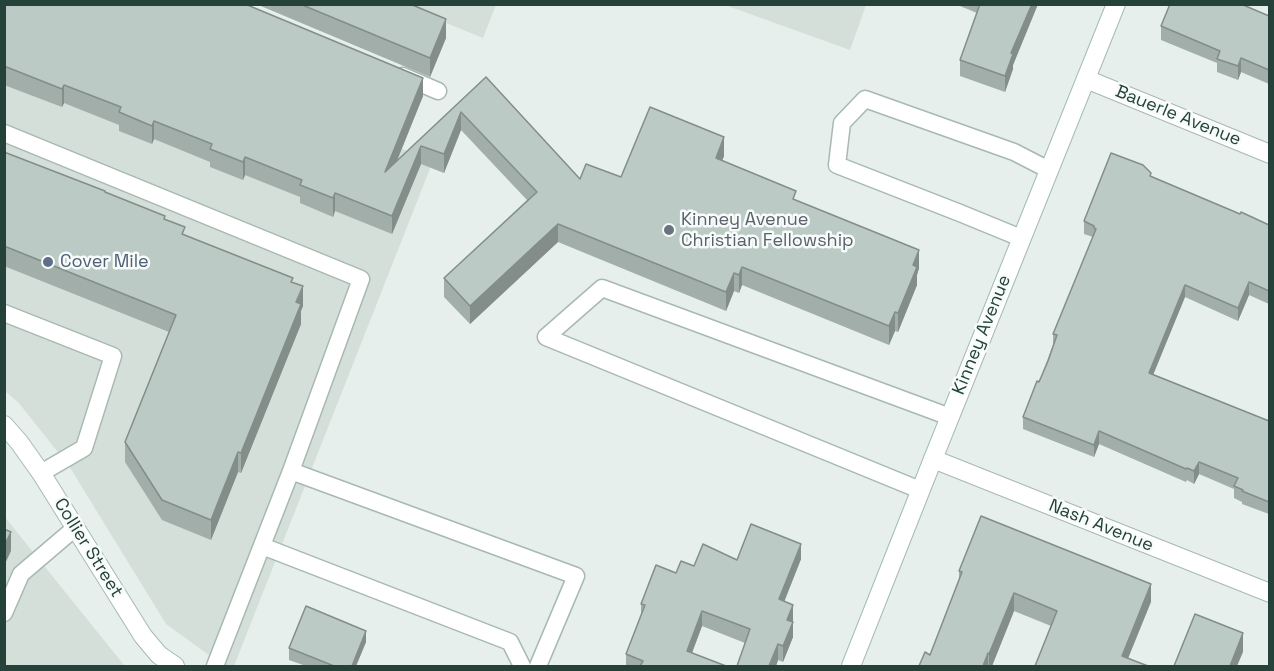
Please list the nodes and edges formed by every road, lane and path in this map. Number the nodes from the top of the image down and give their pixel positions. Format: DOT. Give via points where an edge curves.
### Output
graph roads {
  1 [pos="1116,4"];
  2 [pos="385,69"];
  3 [pos="1086,79"];
  4 [pos="438,90"];
  5 [pos="4,133"];
  6 [pos="1269,154"];
  7 [pos="1049,170"];
  8 [pos="1021,238"];
  9 [pos="4,313"];
  10 [pos="950,417"];
  11 [pos="4,425"];
  12 [pos="933,459"];
  13 [pos="291,471"];
  14 [pos="41,473"];
  15 [pos="920,490"];
  16 [pos="75,528"];
  17 [pos="262,546"];
  18 [pos="1269,593"];
  19 [pos="4,613"];
  20 [pos="175,666"];
  21 [pos="215,666"];
  22 [pos="522,666"];
  23 [pos="538,666"];
  24 [pos="852,666"];
  1 -- 3 [label="street, Kinney Avenue"];
  2 -- 4 [label="lane"];
  3 -- 6 [label="street, Bauerle Avenue"];
  3 -- 7 [label="street, Kinney Avenue"];
  5 -- 13 [label="lane" via="361,279"];
  7 -- 8 [label="street, Kinney Avenue"];
  7 -- 8 [label="lane" via="1014,152 865,99 842,123 837,165"];
  8 -- 10 [label="street, Kinney Avenue"];
  9 -- 14 [label="lane" via="112,356 84,448"];
  10 -- 12 [label="street, Kinney Avenue"];
  10 -- 15 [label="lane" via="602,288 546,337"];
  11 -- 14 [label="street, Collier Street"];
  12 -- 15 [label="street, Kinney Avenue"];
  12 -- 18 [label="street, Nash Avenue"];
  13 -- 17 [label="lane"];
  13 -- 23 [label="lane" via="576,576"];
  14 -- 16 [label="street, Collier Street"];
  15 -- 24 [label="street, Kinney Avenue"];
  16 -- 19 [label="lane" via="21,574"];
  16 -- 20 [label="street, Collier Street" via="143,636"];
  17 -- 21 [label="lane"];
  17 -- 22 [label="lane" via="510,642"];
}
